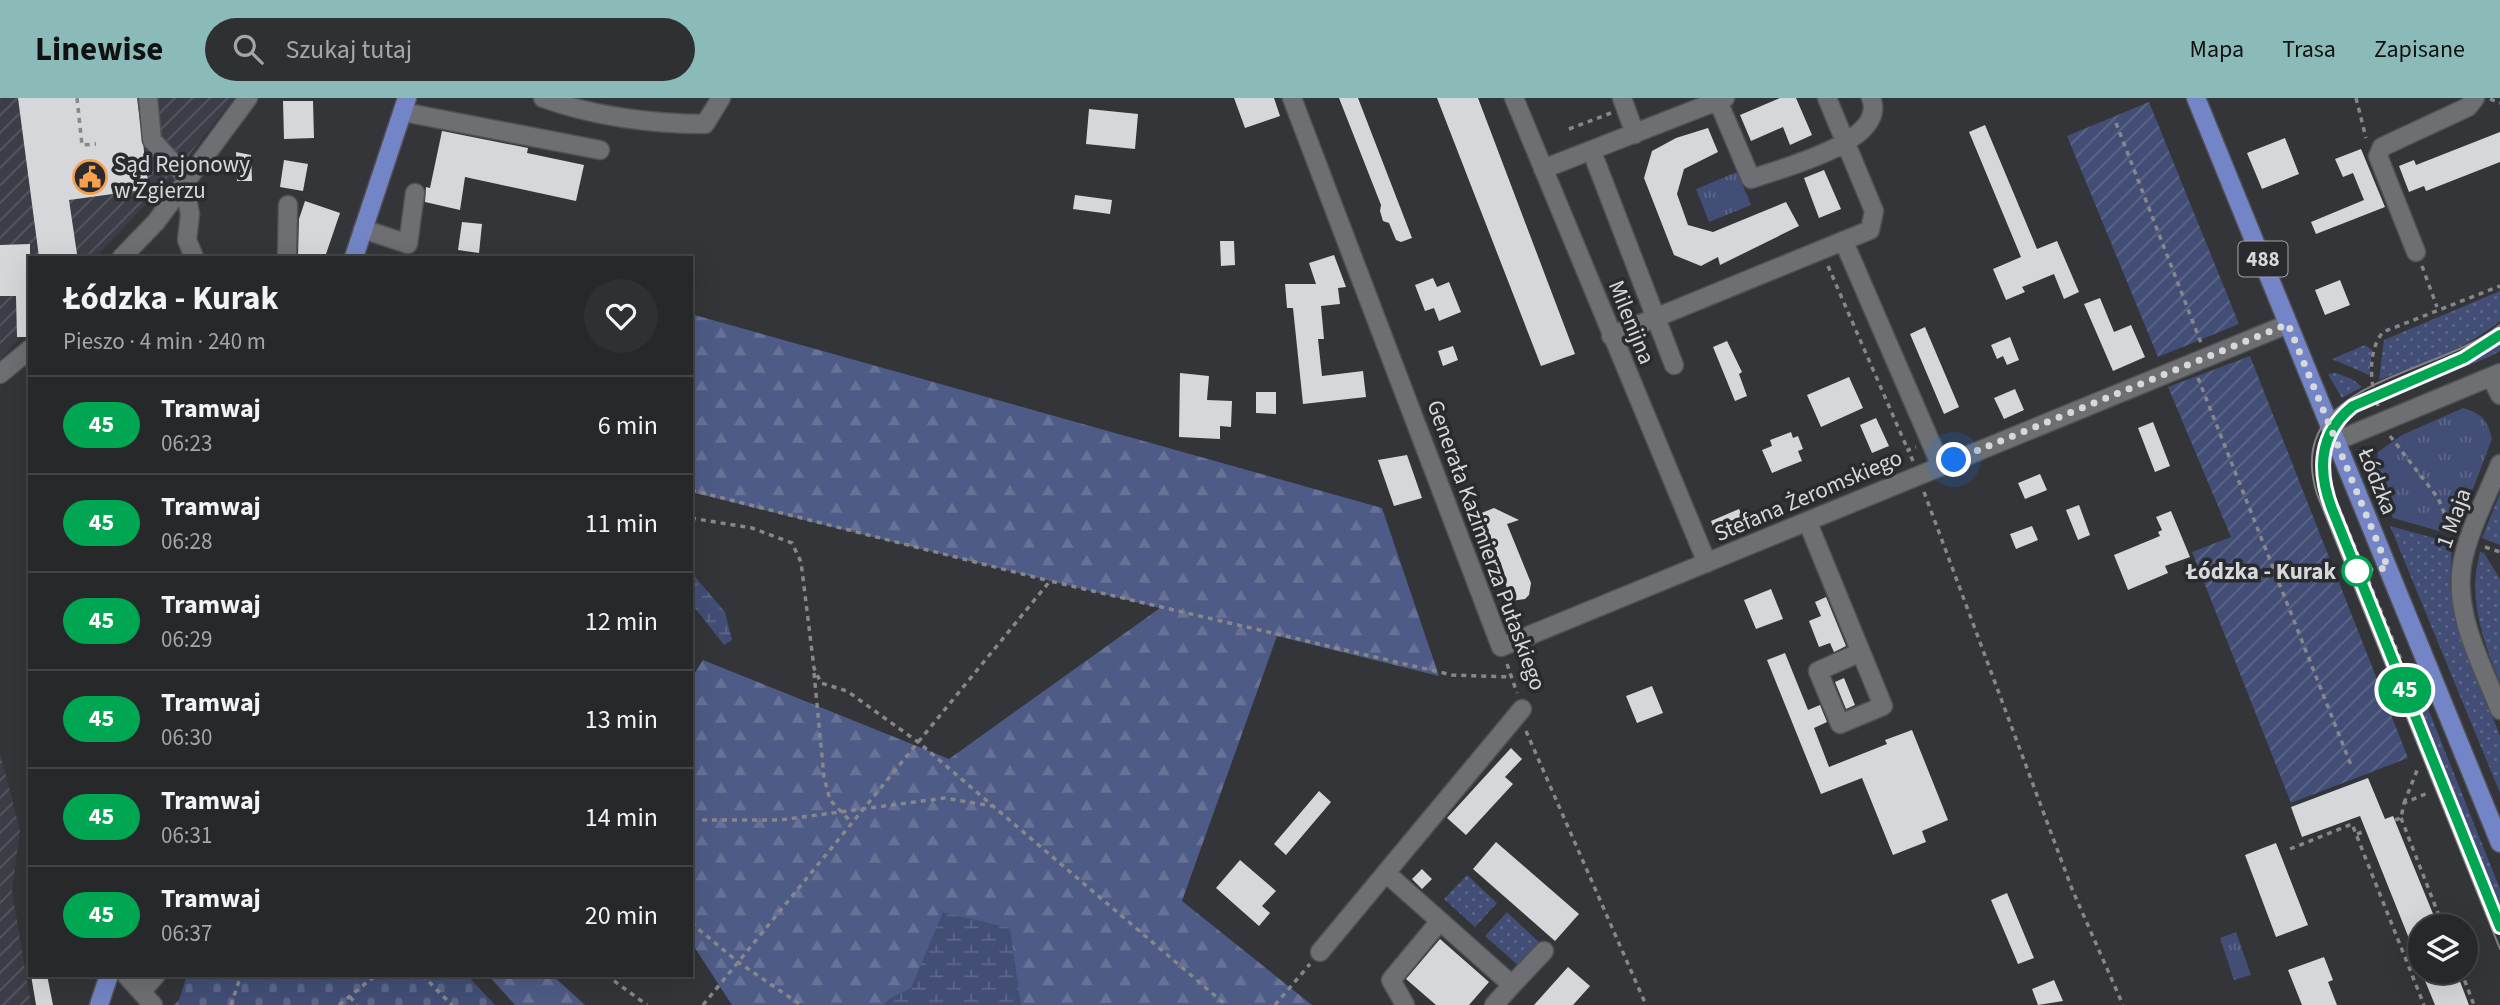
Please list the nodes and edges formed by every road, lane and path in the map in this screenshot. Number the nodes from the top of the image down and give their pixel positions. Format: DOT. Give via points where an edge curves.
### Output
graph roads {
  1 [pos="77,98"];
  2 [pos="148,98"];
  3 [pos="248,98"];
  4 [pos="542,98"];
  5 [pos="721,98"];
  6 [pos="1292,98"];
  7 [pos="1514,98"];
  8 [pos="1622,98"];
  9 [pos="1826,98"];
  10 [pos="1871,98"];
  11 [pos="2196,98"];
  12 [pos="2356,98"];
  13 [pos="2486,98"];
  14 [pos="1721,99"];
  15 [pos="2479,102"];
  16 [pos="405,105"];
  17 [pos="2116,123"];
  18 [pos="1635,134"];
  19 [pos="96,144"];
  20 [pos="1846,144"];
  21 [pos="2382,147"];
  22 [pos="600,150"];
  23 [pos="1592,152"];
  24 [pos="1543,169"];
  25 [pos="186,182"];
  26 [pos="415,193"];
  27 [pos="288,205"];
  28 [pos="363,229"];
  29 [pos="1844,242"];
  30 [pos="406,251"];
  31 [pos="1822,252"];
  32 [pos="2416,252"];
  33 [pos="123,256"];
  34 [pos="194,256"];
  35 [pos="287,256"];
  36 [pos="354,256"];
  37 [pos="2437,307"];
  38 [pos="1655,318"];
  39 [pos="2288,324"];
  40 [pos="1611,336"];
  41 [pos="28,351"];
  42 [pos="2199,360"];
  43 [pos="1674,365"];
  44 [pos="0,374"];
  45 [pos="2496,375"];
  46 [pos="2500,395"];
  47 [pos="2336,441"];
  48 [pos="1908,450"];
  49 [pos="2500,464"];
  50 [pos="1941,466"];
  51 [pos="1919,475"];
  52 [pos="693,491"];
  53 [pos="2339,506"];
  54 [pos="693,518"];
  55 [pos="1808,523"];
  56 [pos="2486,546"];
  57 [pos="2500,552"];
  58 [pos="1707,563"];
  59 [pos="1050,580"];
  60 [pos="1501,647"];
  61 [pos="1861,652"];
  62 [pos="814,668"];
  63 [pos="1511,677"];
  64 [pos="2415,694"];
  65 [pos="1522,709"];
  66 [pos="2500,710"];
  67 [pos="918,742"];
  68 [pos="2351,765"];
  69 [pos="2418,768"];
  70 [pos="2428,793"];
  71 [pos="2404,803"];
  72 [pos="992,806"];
  73 [pos="862,810"];
  74 [pos="842,812"];
  75 [pos="2401,818"];
  76 [pos="702,820"];
  77 [pos="2395,820"];
  78 [pos="852,823"];
  79 [pos="2365,831"];
  80 [pos="2357,834"];
  81 [pos="2500,843"];
  82 [pos="2290,849"];
  83 [pos="1386,873"];
  84 [pos="2438,914"];
  85 [pos="1440,921"];
  86 [pos="693,925"];
  87 [pos="1544,951"];
  88 [pos="1320,952"];
  89 [pos="738,962"];
  90 [pos="108,977"];
  91 [pos="128,977"];
  92 [pos="155,977"];
  93 [pos="240,977"];
  94 [pos="374,977"];
  95 [pos="424,977"];
  96 [pos="609,977"];
  97 [pos="2466,984"];
  98 [pos="1512,985"];
  99 [pos="350,997"];
  100 [pos="147,998"];
  101 [pos="99,1005"];
  102 [pos="231,1005"];
  103 [pos="339,1005"];
  104 [pos="357,1005"];
  105 [pos="452,1005"];
  106 [pos="647,1005"];
  107 [pos="703,1005"];
  108 [pos="801,1005"];
  109 [pos="1226,1005"];
  110 [pos="1275,1005"];
  111 [pos="1405,1005"];
  112 [pos="1494,1005"];
  113 [pos="1646,1005"];
  114 [pos="2123,1005"];
  115 [pos="2424,1005"];
  116 [pos="2474,1005"];
  1 -- 19 [label="path" via="82,145"];
  2 -- 25 [label="street" via="152,140"];
  3 -- 25 [label="street"];
  4 -- 5 [label="street" via="564,106 676,124 705,124"];
  6 -- 60 [label="street, Generała Kazimierza Pułaskiego"];
  7 -- 24 [label="street, Milenijna"];
  8 -- 18 [label="street"];
  9 -- 20 [label="street"];
  10 -- 20 [label="street" via="1872,118"];
  11 -- 39 [label="main road, Łódzka / 488"];
  12 -- 21 [label="path" via="2368,142"];
  13 -- 15 [label="path"];
  14 -- 18 [label="street"];
  14 -- 20 [label="street" via="1751,179"];
  15 -- 21 [label="street"];
  16 -- 22 [label="street"];
  16 -- 28 [label="main road"];
  17 -- 42 [label="path"];
  18 -- 23 [label="street"];
  20 -- 29 [label="street" via="1874,211 1870,230"];
  21 -- 32 [label="street" via="2378,156"];
  23 -- 24 [label="street"];
  23 -- 38 [label="street"];
  24 -- 40 [label="street, Milenijna"];
  25 -- 33 [label="street"];
  25 -- 34 [label="street" via="187,240"];
  26 -- 30 [label="street"];
  27 -- 35 [label="street"];
  28 -- 30 [label="street"];
  28 -- 36 [label="main road"];
  29 -- 31 [label="street"];
  29 -- 50 [label="street"];
  31 -- 38 [label="street"];
  31 -- 48 [label="path"];
  32 -- 37 [label="path"];
  38 -- 40 [label="street"];
  38 -- 43 [label="street"];
  39 -- 42 [label="street, Stefana Żeromskiego"];
  39 -- 47 [label="main road, Łódzka / 488"];
  40 -- 58 [label="street, Milenijna"];
  41 -- 44 [label="street"];
  42 -- 50 [label="street, Stefana Żeromskiego"];
  42 -- 68 [label="path"];
  45 -- 46 [label="street"];
  45 -- 47 [label="street"];
  47 -- 81 [label="main road, Łódzka / 488"];
  49 -- 66 [label="street, 1 Maja" via="2460,577 2466,624"];
  50 -- 51 [label="street, Stefana Żeromskiego"];
  51 -- 55 [label="street, Stefana Żeromskiego"];
  51 -- 114 [label="path" via="2073,889"];
  52 -- 59 [label="path"];
  53 -- 64 [label="path"];
  54 -- 62 [label="path" via="752,528 792,543 801,562"];
  55 -- 58 [label="street, Stefana Żeromskiego"];
  55 -- 61 [label="street"];
  56 -- 57 [label="path"];
  58 -- 60 [label="street, Stefana Żeromskiego"];
  59 -- 63 [label="path" via="1452,675"];
  59 -- 67 [label="path"];
  60 -- 63 [label="path, Generała Kazimierza Pułaskiego"];
  62 -- 67 [label="path" via="821,683 848,691"];
  62 -- 74 [label="path" via="824,777 830,800"];
  63 -- 65 [label="path, Generała Kazimierza Pułaskiego"];
  65 -- 83 [label="street"];
  65 -- 113 [label="path, Generała Kazimierza Pułaskiego" via="1525,728"];
  67 -- 72 [label="path"];
  67 -- 73 [label="path"];
  69 -- 71 [label="path"];
  70 -- 71 [label="path"];
  71 -- 75 [label="path"];
  72 -- 73 [label="path" via="945,797"];
  72 -- 109 [label="path"];
  73 -- 74 [label="path"];
  73 -- 78 [label="path"];
  74 -- 76 [label="path" via="780,820"];
  74 -- 78 [label="path"];
  75 -- 77 [label="path"];
  75 -- 84 [label="path"];
  78 -- 89 [label="path"];
  79 -- 80 [label="path"];
  80 -- 82 [label="path" via="2352,824"];
  80 -- 115 [label="path"];
  83 -- 85 [label="street"];
  83 -- 88 [label="street"];
  85 -- 98 [label="street"];
  85 -- 111 [label="street" via="1391,980"];
  86 -- 89 [label="path"];
  87 -- 98 [label="street"];
  88 -- 110 [label="path"];
  89 -- 107 [label="path"];
  89 -- 108 [label="path"];
  90 -- 101 [label="main road"];
  91 -- 100 [label="street"];
  92 -- 100 [label="street"];
  93 -- 102 [label="path"];
  94 -- 99 [label="path"];
  95 -- 105 [label="path"];
  96 -- 106 [label="path"];
  97 -- 116 [label="path"];
  98 -- 112 [label="street"];
  99 -- 103 [label="path"];
  99 -- 104 [label="path"];
}
